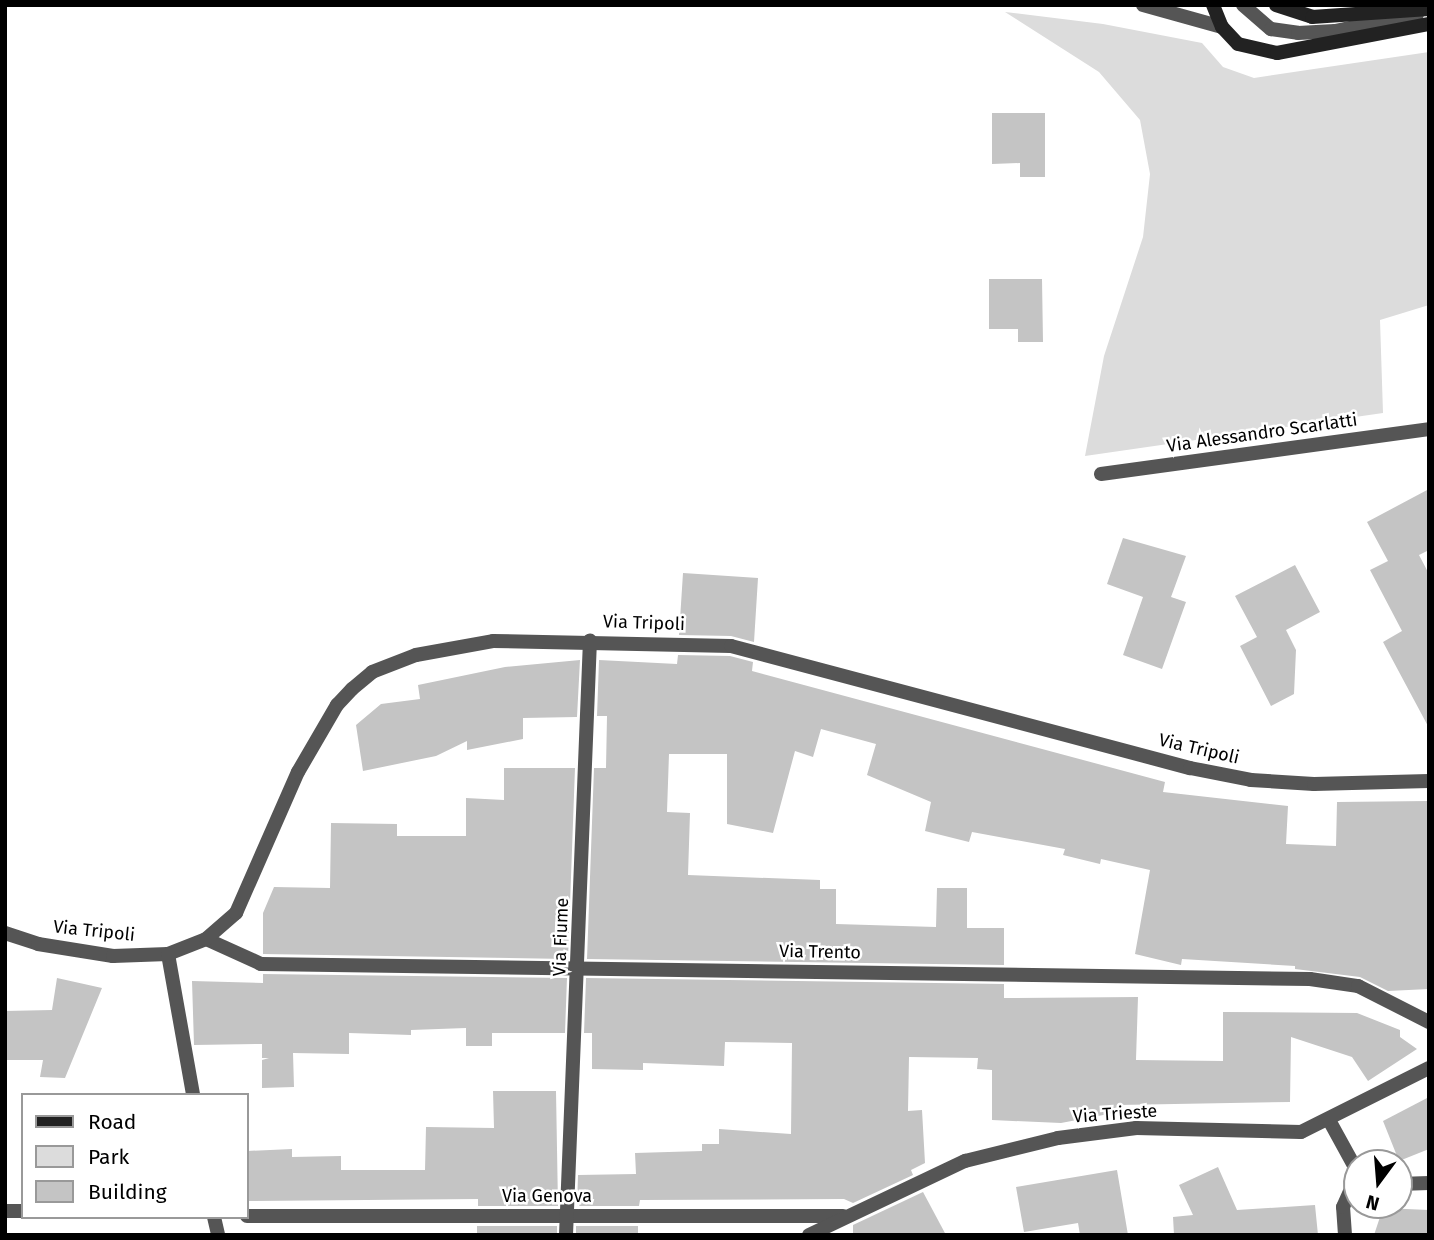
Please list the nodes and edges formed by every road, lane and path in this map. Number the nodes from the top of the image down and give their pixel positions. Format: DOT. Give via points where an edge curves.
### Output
graph roads {
  1 [pos="1143,5"];
  2 [pos="1213,5"];
  3 [pos="1242,5"];
  4 [pos="1276,5"];
  5 [pos="1429,10"];
  6 [pos="1429,24"];
  7 [pos="1222,27"];
  8 [pos="1429,429"];
  9 [pos="1101,474"];
  10 [pos="590,640"];
  11 [pos="1429,781"];
  12 [pos="5,933"];
  13 [pos="206,939"];
  14 [pos="168,954"];
  15 [pos="579,968"];
  16 [pos="1429,1022"];
  17 [pos="1429,1069"];
  18 [pos="193,1093"];
  19 [pos="1329,1120"];
  20 [pos="1344,1149"];
  21 [pos="567,1215"];
  22 [pos="248,1216"];
  23 [pos="848,1216"];
  24 [pos="566,1235"];
  25 [pos="809,1235"];
  1 -- 7 [label="street"];
  2 -- 7 [label="main road"];
  3 -- 5 [label="street" via="1271,29 1298,33 1335,31"];
  4 -- 5 [label="main road" via="1312,17"];
  6 -- 7 [label="main road" via="1277,53 1238,44"];
  8 -- 9 [label="street, Via Alessandro Scarlatti"];
  10 -- 11 [label="street, Via Tripoli" via="731,646 1190,768 1251,780 1314,784"];
  10 -- 13 [label="street, Via Tripoli" via="493,641 416,654 372,672 337,705 298,772 236,913"];
  10 -- 15 [label="street, Via Fiume"];
  12 -- 14 [label="street, Via Tripoli" via="38,944 113,956"];
  13 -- 14 [label="street, Via Tripoli"];
  13 -- 15 [label="street, Via Trento" via="261,964"];
  14 -- 18 [label="street"];
  15 -- 16 [label="street, Via Trento" via="1310,979 1357,986"];
  15 -- 21 [label="street, Via Fiume"];
  17 -- 19 [label="street, Via Trieste"];
  19 -- 20 [label="street"];
  19 -- 23 [label="street, Via Trieste" via="1301,1132 1136,1128 1058,1138 965,1161"];
  21 -- 22 [label="street, Via Genova"];
  21 -- 23 [label="street, Via Genova"];
  21 -- 24 [label="street, Via Fiume"];
  23 -- 25 [label="street, Via Trieste"];
}
